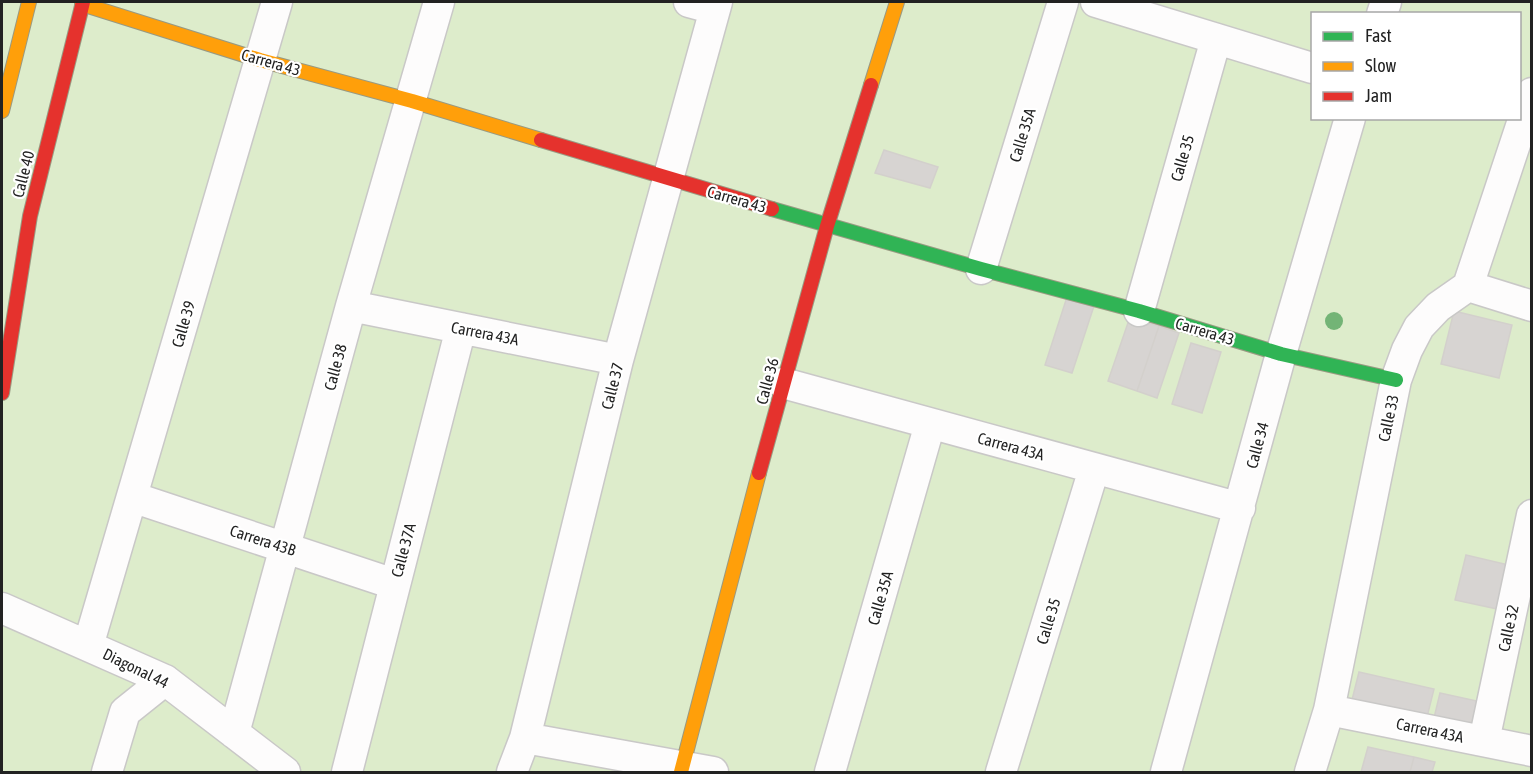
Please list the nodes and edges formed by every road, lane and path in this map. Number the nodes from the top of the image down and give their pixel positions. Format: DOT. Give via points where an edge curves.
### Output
graph roads {
  1 [pos="30,2"];
  2 [pos="278,2"];
  3 [pos="439,2"];
  4 [pos="897,2"];
  5 [pos="1063,2"];
  6 [pos="1096,2"];
  7 [pos="83,3"];
  8 [pos="707,4"];
  9 [pos="1216,39"];
  10 [pos="260,60"];
  11 [pos="1311,68"];
  12 [pos="1532,93"];
  13 [pos="412,101"];
  14 [pos="2,111"];
  15 [pos="1349,120"];
  16 [pos="668,179"];
  17 [pos="827,226"];
  18 [pos="981,269"];
  19 [pos="1468,286"];
  20 [pos="351,306"];
  21 [pos="1532,306"];
  22 [pos="1139,311"];
  23 [pos="461,328"];
  24 [pos="1281,354"];
  25 [pos="618,360"];
  26 [pos="1396,380"];
  27 [pos="783,383"];
  28 [pos="2,393"];
  29 [pos="930,424"];
  30 [pos="1094,469"];
  31 [pos="132,497"];
  32 [pos="1240,508"];
  33 [pos="1532,515"];
  34 [pos="285,548"];
  35 [pos="394,584"];
  36 [pos="2,608"];
  37 [pos="88,646"];
  38 [pos="165,680"];
  39 [pos="1329,710"];
  40 [pos="234,733"];
  41 [pos="525,738"];
  42 [pos="1484,741"];
  43 [pos="1532,751"];
  44 [pos="350,761"];
  45 [pos="682,770"];
  46 [pos="107,772"];
  47 [pos="285,772"];
  48 [pos="328,772"];
  49 [pos="512,772"];
  50 [pos="713,772"];
  51 [pos="830,772"];
  52 [pos="1001,772"];
  53 [pos="1166,772"];
  54 [pos="1310,772"];
  1 -- 14 [label="street"];
  2 -- 10 [label="street, Calle 39"];
  3 -- 13 [label="street, Calle 38"];
  4 -- 17 [label="street, Calle 36"];
  5 -- 18 [label="street, Calle 35A"];
  6 -- 9 [label="street"];
  7 -- 10 [label="street, Carrera 43"];
  7 -- 28 [label="street, Calle 40" via="30,216"];
  8 -- 16 [label="street, Calle 37"];
  9 -- 11 [label="street"];
  9 -- 22 [label="street, Calle 35"];
  10 -- 13 [label="street, Carrera 43"];
  10 -- 31 [label="street, Calle 39"];
  12 -- 19 [label="street"];
  13 -- 16 [label="street, Carrera 43"];
  13 -- 20 [label="street, Calle 38"];
  15 -- 24 [label="street, Calle 34"];
  16 -- 17 [label="street, Carrera 43"];
  16 -- 25 [label="street, Calle 37"];
  17 -- 18 [label="street, Carrera 43"];
  17 -- 27 [label="street, Calle 36"];
  18 -- 22 [label="street, Carrera 43"];
  19 -- 21 [label="street"];
  19 -- 26 [label="street, Calle 33" via="1438,307 1419,327"];
  20 -- 23 [label="street, Carrera 43A"];
  20 -- 34 [label="street, Calle 38"];
  22 -- 24 [label="street, Carrera 43"];
  23 -- 25 [label="street, Carrera 43A"];
  23 -- 35 [label="street, Calle 37A"];
  24 -- 26 [label="street, Carrera 43"];
  24 -- 32 [label="street, Calle 34"];
  25 -- 41 [label="street, Calle 37"];
  26 -- 39 [label="street, Calle 33"];
  27 -- 29 [label="street, Carrera 43A"];
  27 -- 45 [label="street, Calle 36"];
  29 -- 30 [label="street, Carrera 43A"];
  29 -- 51 [label="street, Calle 35A"];
  30 -- 32 [label="street, Carrera 43A"];
  30 -- 52 [label="street, Calle 35"];
  31 -- 34 [label="street, Carrera 43B"];
  31 -- 37 [label="street, Calle 39"];
  32 -- 53 [label="street, Calle 34"];
  33 -- 42 [label="street, Calle 32"];
  34 -- 35 [label="street, Carrera 43B"];
  34 -- 40 [label="street, Calle 38"];
  35 -- 44 [label="street, Calle 37A"];
  36 -- 37 [label="street, Diagonal 44"];
  37 -- 38 [label="street, Diagonal 44"];
  38 -- 40 [label="street, Diagonal 44"];
  38 -- 46 [label="street" via="125,712"];
  39 -- 42 [label="street, Carrera 43A"];
  39 -- 54 [label="street, Calle 33"];
  40 -- 47 [label="street, Diagonal 44"];
  41 -- 45 [label="street"];
  41 -- 49 [label="street, Calle 37"];
  42 -- 43 [label="street, Carrera 43A"];
  44 -- 48 [label="street"];
  45 -- 50 [label="street"];
}
